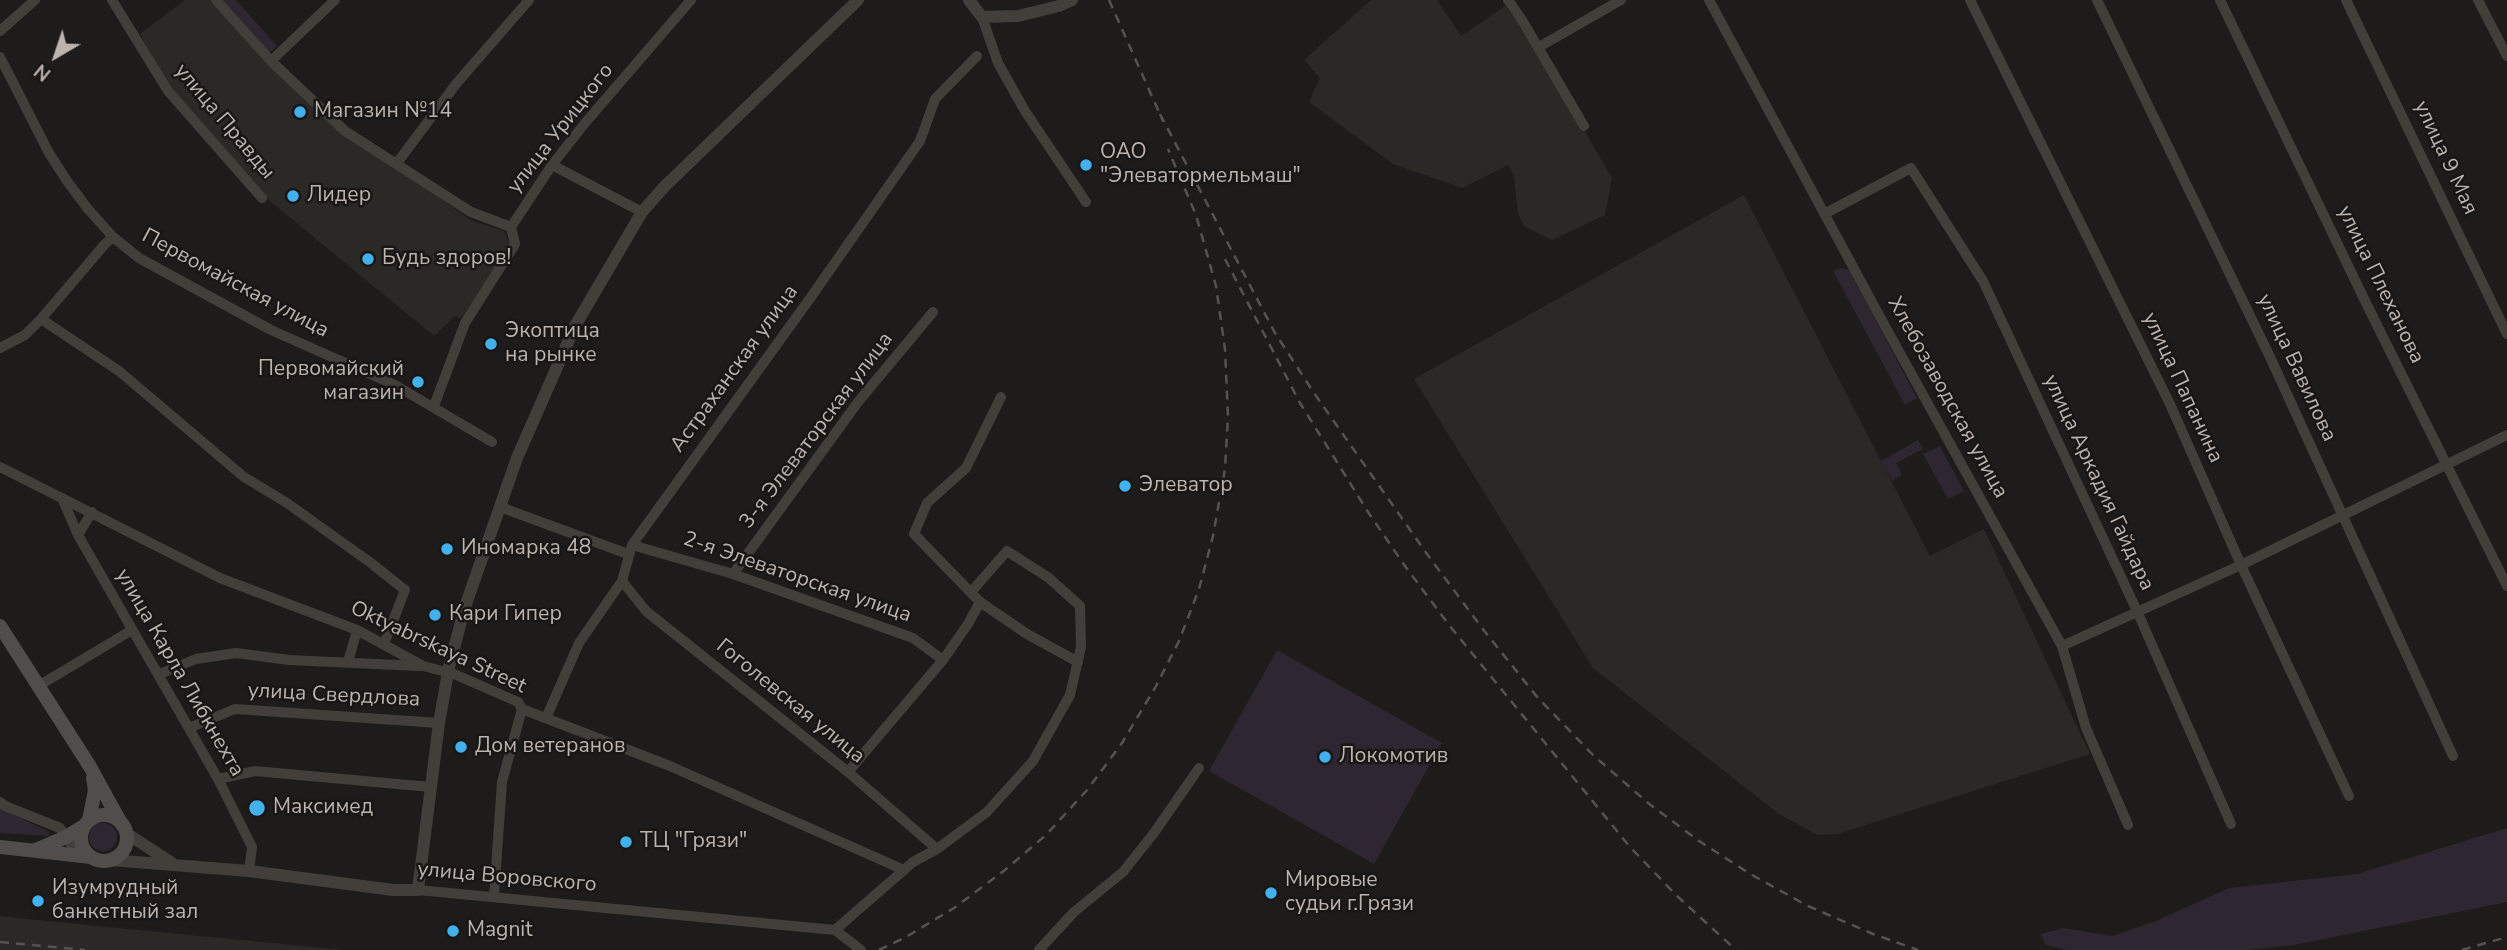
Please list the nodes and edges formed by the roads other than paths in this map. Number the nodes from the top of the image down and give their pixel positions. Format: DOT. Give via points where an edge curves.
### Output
graph roads {
  1 [pos="35,0"];
  2 [pos="112,0"];
  3 [pos="216,0"];
  4 [pos="335,0"];
  5 [pos="529,0"];
  6 [pos="691,0"];
  7 [pos="858,0"];
  8 [pos="969,0"];
  9 [pos="1072,0"];
  10 [pos="1508,0"];
  11 [pos="1621,0"];
  12 [pos="1709,0"];
  13 [pos="1970,0"];
  14 [pos="2097,0"];
  15 [pos="2220,0"];
  16 [pos="2346,0"];
  17 [pos="2478,0"];
  18 [pos="982,17"];
  19 [pos="0,31"];
  20 [pos="1539,47"];
  21 [pos="977,56"];
  22 [pos="2507,56"];
  23 [pos="0,57"];
  24 [pos="271,61"];
  25 [pos="1584,126"];
  26 [pos="397,163"];
  27 [pos="552,166"];
  28 [pos="262,198"];
  29 [pos="1086,202"];
  30 [pos="642,212"];
  31 [pos="1826,214"];
  32 [pos="511,227"];
  33 [pos="113,237"];
  34 [pos="933,312"];
  35 [pos="41,319"];
  36 [pos="2507,334"];
  37 [pos="0,348"];
  38 [pos="1001,397"];
  39 [pos="434,406"];
  40 [pos="2507,435"];
  41 [pos="492,442"];
  42 [pos="2447,464"];
  43 [pos="0,467"];
  44 [pos="62,498"];
  45 [pos="500,507"];
  46 [pos="92,512"];
  47 [pos="2343,515"];
  48 [pos="78,535"];
  49 [pos="630,549"];
  50 [pos="2241,565"];
  51 [pos="733,574"];
  52 [pos="622,581"];
  53 [pos="2507,586"];
  54 [pos="971,592"];
  55 [pos="980,602"];
  56 [pos="2137,611"];
  57 [pos="0,626"];
  58 [pos="132,630"];
  59 [pos="358,630"];
  60 [pos="384,644"];
  61 [pos="2062,646"];
  62 [pos="943,660"];
  63 [pos="348,662"];
  64 [pos="1078,662"];
  65 [pos="423,666"];
  66 [pos="448,673"];
  67 [pos="160,674"];
  68 [pos="37,684"];
  69 [pos="522,709"];
  70 [pos="546,718"];
  71 [pos="439,723"];
  72 [pos="188,728"];
  73 [pos="2453,756"];
  74 [pos="1199,768"];
  75 [pos="848,772"];
  76 [pos="92,773"];
  77 [pos="218,779"];
  78 [pos="430,787"];
  79 [pos="2350,796"];
  80 [pos="0,802"];
  81 [pos="87,823"];
  82 [pos="2231,824"];
  83 [pos="2128,825"];
  84 [pos="124,829"];
  85 [pos="66,837"];
  86 [pos="0,847"];
  87 [pos="937,849"];
  88 [pos="35,851"];
  89 [pos="84,856"];
  90 [pos="110,860"];
  91 [pos="175,865"];
  92 [pos="904,870"];
  93 [pos="249,871"];
  94 [pos="418,890"];
  95 [pos="494,896"];
  96 [pos="835,930"];
  97 [pos="861,950"];
  98 [pos="1039,950"];
  1 -- 19 [label="street"];
  2 -- 28 [label="street, улица Правды" via="168,91"];
  3 -- 24 [label="street"];
  4 -- 24 [label="street"];
  5 -- 26 [label="street" via="456,84"];
  6 -- 27 [label="street, улица Урицкого"];
  7 -- 30 [label="street"];
  8 -- 18 [label="street"];
  9 -- 18 [label="street" via="1018,16"];
  10 -- 20 [label="street"];
  11 -- 20 [label="street"];
  12 -- 31 [label="street, Хлебозаводская улица"];
  13 -- 50 [label="street, улица Папанина" via="2170,404"];
  14 -- 47 [label="street, улица Вавилова"];
  15 -- 42 [label="street, улица Плеханова"];
  16 -- 36 [label="street, улица 9 Мая"];
  17 -- 22 [label="street"];
  18 -- 29 [label="street" via="998,63"];
  20 -- 25 [label="street"];
  21 -- 49 [label="street, Астраханская улица" via="935,99 920,141"];
  23 -- 33 [label="street, Первомайская улица" via="48,153"];
  24 -- 26 [label="street" via="345,131"];
  26 -- 32 [label="street" via="471,212"];
  27 -- 30 [label="street"];
  27 -- 32 [label="street, улица Урицкого"];
  30 -- 45 [label="street" via="575,326 531,423"];
  31 -- 56 [label="street, улица Аркадия Гайдара" via="1911,168 1983,281"];
  31 -- 61 [label="street, Хлебозаводская улица"];
  32 -- 39 [label="street, улица Урицкого" via="515,244 465,323"];
  33 -- 35 [label="street"];
  33 -- 39 [label="street, Первомайская улица" via="139,257 271,330"];
  34 -- 51 [label="street, 3-я Элеваторская улица" via="858,402"];
  35 -- 37 [label="street"];
  35 -- 60 [label="street" via="119,371 244,477 298,510 405,590"];
  38 -- 54 [label="street" via="966,468 927,503 914,534"];
  39 -- 41 [label="street, Первомайская улица"];
  40 -- 42 [label="street"];
  42 -- 47 [label="street"];
  42 -- 53 [label="street, улица Плеханова"];
  43 -- 44 [label="street, Oktyabrskaya Street"];
  44 -- 46 [label="street, Oktyabrskaya Street"];
  44 -- 48 [label="street, улица Карла Либкнехта"];
  45 -- 49 [label="street, 2-я Элеваторская улица"];
  45 -- 66 [label="street" via="465,607"];
  46 -- 48 [label="street"];
  46 -- 59 [label="street, Oktyabrskaya Street" via="220,578"];
  47 -- 50 [label="street"];
  47 -- 73 [label="street, улица Вавилова"];
  48 -- 58 [label="street, улица Карла Либкнехта"];
  49 -- 51 [label="street, 2-я Элеваторская улица"];
  49 -- 52 [label="street, Астраханская улица"];
  50 -- 56 [label="street"];
  50 -- 79 [label="street, улица Папанина"];
  51 -- 62 [label="street, 2-я Элеваторская улица" via="914,638"];
  52 -- 70 [label="street, Астраханская улица" via="579,643"];
  52 -- 75 [label="street, Гоголевская улица" via="646,611"];
  54 -- 55 [label="street"];
  54 -- 64 [label="street" via="1007,551 1049,578 1080,606"];
  55 -- 62 [label="street"];
  55 -- 64 [label="street"];
  56 -- 61 [label="street"];
  56 -- 82 [label="street, улица Аркадия Гайдара"];
  57 -- 68 [label="main road"];
  58 -- 67 [label="street, улица Карла Либкнехта"];
  58 -- 68 [label="street"];
  59 -- 60 [label="street, Oktyabrskaya Street"];
  59 -- 63 [label="street"];
  60 -- 65 [label="street, Oktyabrskaya Street"];
  61 -- 83 [label="street, Хлебозаводская улица" via="2086,729"];
  62 -- 75 [label="street"];
  63 -- 65 [label="street"];
  63 -- 67 [label="street" via="236,653 196,659"];
  64 -- 87 [label="street" via="1069,695 1033,761 987,812"];
  65 -- 66 [label="street, Oktyabrskaya Street"];
  66 -- 69 [label="street, Oktyabrskaya Street" via="517,702"];
  66 -- 71 [label="street"];
  67 -- 72 [label="street, улица Карла Либкнехта"];
  68 -- 76 [label="main road"];
  69 -- 70 [label="street, Oktyabrskaya Street"];
  69 -- 95 [label="street" via="502,782"];
  70 -- 92 [label="street, Oktyabrskaya Street" via="670,766"];
  71 -- 72 [label="street, улица Свердлова" via="235,709"];
  71 -- 78 [label="street"];
  72 -- 77 [label="street, улица Карла Либкнехта"];
  74 -- 98 [label="street" via="1123,872 1074,912"];
  75 -- 87 [label="street, Гоголевская улица"];
  76 -- 81 [label="main road" via="95,790"];
  76 -- 84 [label="main road"];
  77 -- 78 [label="street" via="255,771"];
  77 -- 93 [label="street, улица Карла Либкнехта" via="252,847"];
  78 -- 94 [label="street"];
  80 -- 85 [label="street" via="60,828"];
  81 -- 84 [label="main road" via="107,816"];
  81 -- 85 [label="main road"];
  81 -- 89 [label="main road" via="81,842"];
  84 -- 90 [label="main road" via="122,851"];
  84 -- 91 [label="street, улица Воровского"];
  85 -- 88 [label="main road"];
  85 -- 89 [label="street"];
  86 -- 88 [label="main road"];
  87 -- 92 [label="street"];
  88 -- 89 [label="main road"];
  89 -- 90 [label="main road"];
  90 -- 91 [label="street, улица Воровского"];
  91 -- 93 [label="street, улица Воровского"];
  92 -- 96 [label="street"];
  93 -- 94 [label="street, улица Воровского"];
  94 -- 95 [label="street, улица Воровского"];
  95 -- 96 [label="street, улица Воровского"];
  96 -- 97 [label="street"];
}
